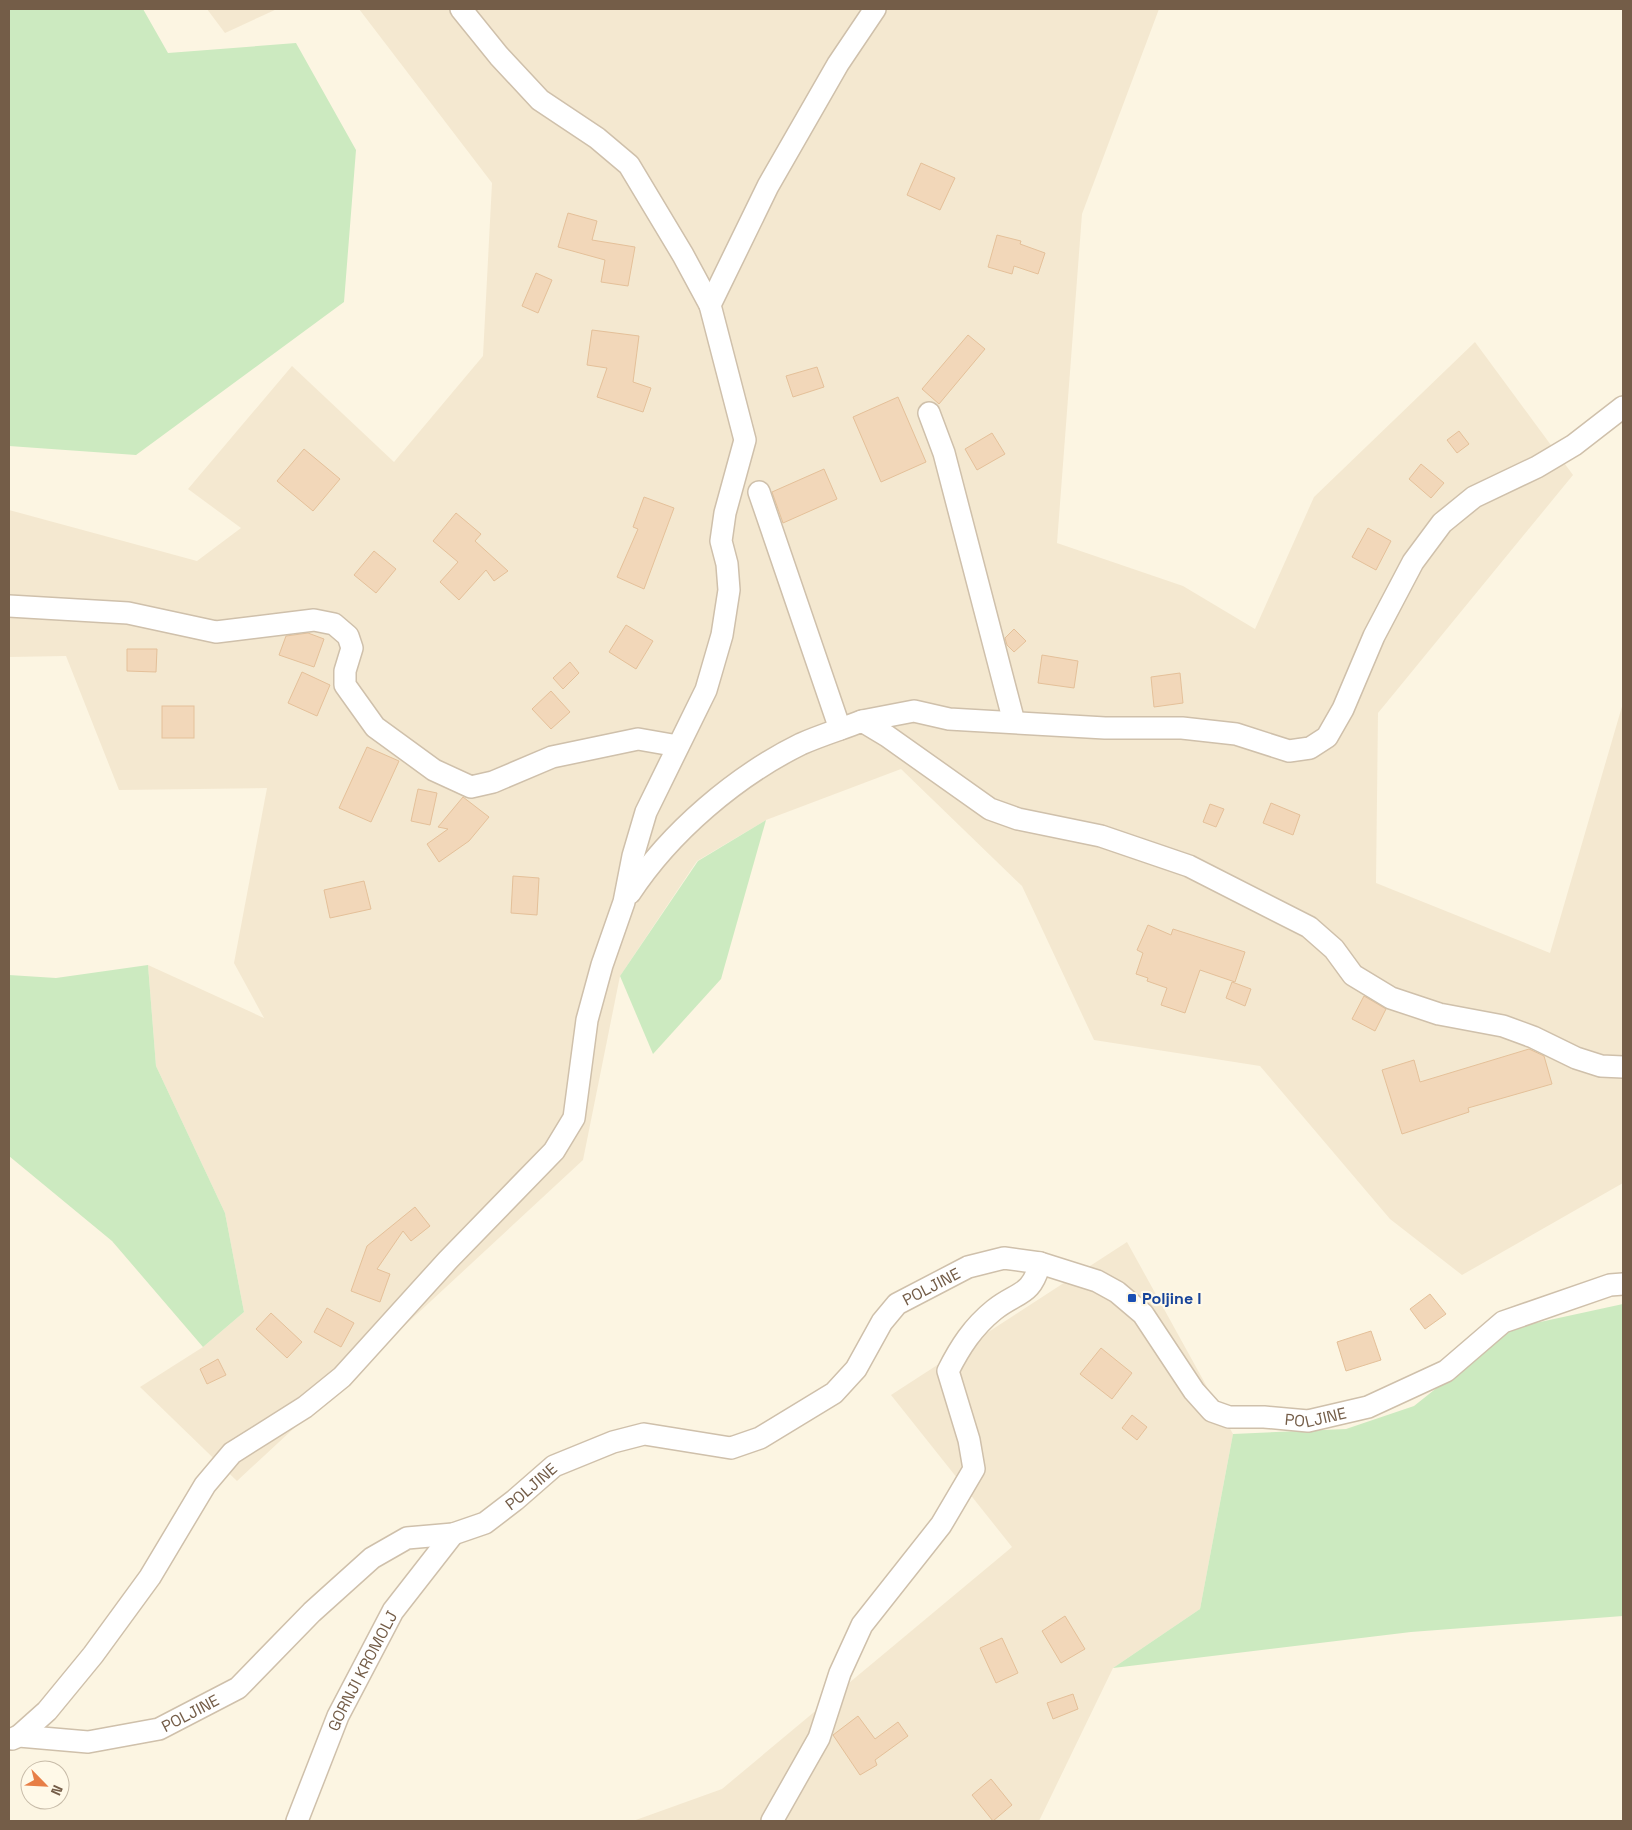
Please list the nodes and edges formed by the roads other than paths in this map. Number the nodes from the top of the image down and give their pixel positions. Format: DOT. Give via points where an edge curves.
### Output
graph roads {
  1 [pos="461,9"];
  2 [pos="875,9"];
  3 [pos="710,305"];
  4 [pos="1623,407"];
  5 [pos="929,413"];
  6 [pos="758,492"];
  7 [pos="9,606"];
  8 [pos="862,721"];
  9 [pos="1014,722"];
  10 [pos="840,729"];
  11 [pos="678,746"];
  12 [pos="624,902"];
  13 [pos="1623,1067"];
  14 [pos="1040,1263"];
  15 [pos="1623,1284"];
  16 [pos="453,1534"];
  17 [pos="14,1738"];
  18 [pos="297,1821"];
  19 [pos="772,1821"];
  1 -- 3 [label="street" via="540,100 597,138 629,166"];
  2 -- 3 [label="street" via="838,64 768,186"];
  3 -- 11 [label="street" via="745,440 725,513 721,541 729,590 722,635 706,690"];
  4 -- 9 [label="street" via="1574,445 1537,468 1474,497 1442,523 1408,570 1327,737 1310,748 1289,751 1236,734 1182,728 1105,728"];
  5 -- 9 [label="street" via="944,453"];
  6 -- 10 [label="street"];
  7 -- 11 [label="street" via="128,614 216,632 314,620 334,624 348,636 352,648 345,671 345,685 375,727 434,770 471,787 493,782 552,757 638,739"];
  8 -- 9 [label="street" via="914,711 949,719"];
  8 -- 10 [label="street"];
  8 -- 13 [label="street" via="990,809 1018,819 1101,836 1189,866 1309,927 1334,949 1354,975 1391,998 1439,1014 1503,1026 1601,1066"];
  10 -- 12 [label="street" via="801,744 738,782 689,824 648,866"];
  11 -- 12 [label="street" via="646,812"];
  12 -- 17 [label="street" via="587,1020 574,1118 554,1151 448,1260 342,1377 305,1408 232,1454 205,1485 150,1577 93,1655 47,1711"];
  14 -- 15 [label="street, POLJINE" via="1097,1281 1143,1314 1194,1391 1212,1411 1229,1417 1308,1421 1368,1407 1446,1371 1503,1322 1610,1285"];
  14 -- 16 [label="street, POLJINE" via="1004,1258 968,1268 897,1304 882,1322 856,1369 834,1393 760,1438 731,1448 644,1434 613,1442 554,1466 485,1523"];
  14 -- 19 [label="street" via="1036,1279 1024,1293 995,1310 962,1344 948,1371 969,1440 974,1470 941,1524 862,1625 840,1673 819,1738"];
  16 -- 17 [label="street, POLJINE" via="407,1538 372,1558 312,1612 238,1688 159,1730 88,1742"];
  16 -- 18 [label="street, GORNJI KROMOLJ" via="393,1611 338,1716"];
}
